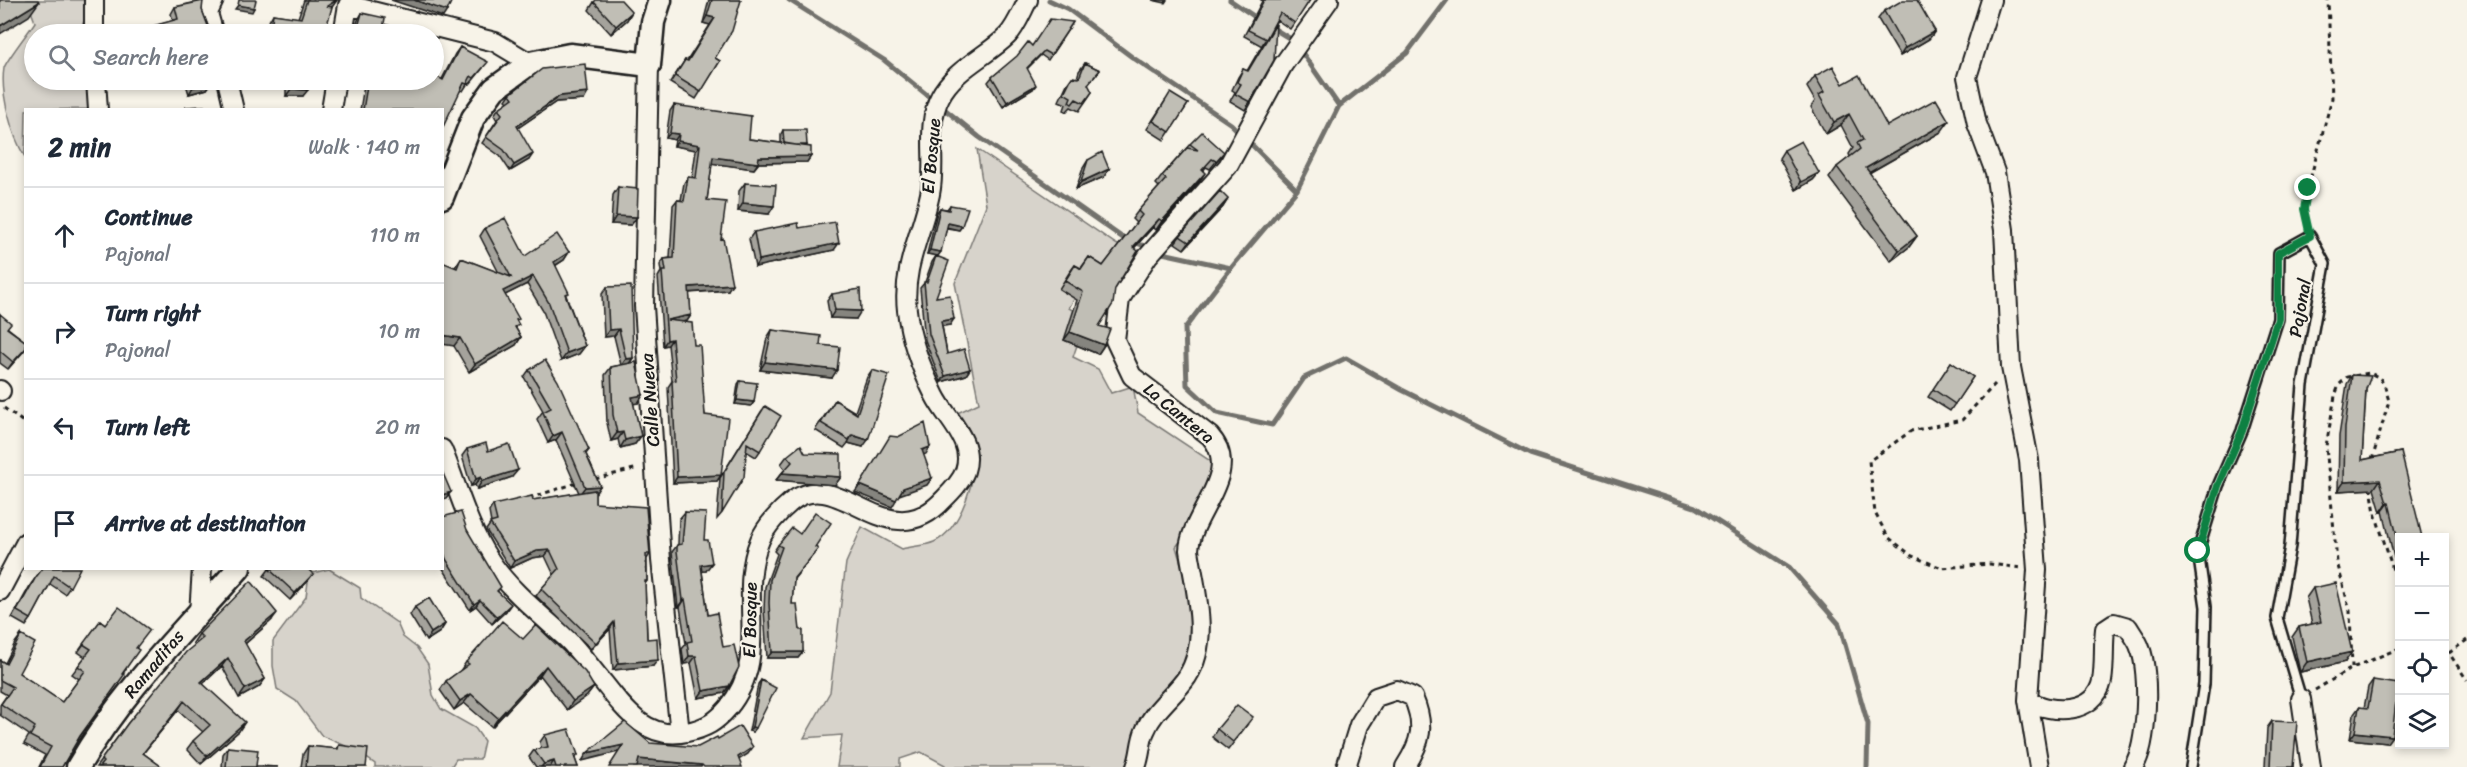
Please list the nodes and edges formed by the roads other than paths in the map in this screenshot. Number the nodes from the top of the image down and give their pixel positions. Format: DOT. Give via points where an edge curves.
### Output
graph roads {
  1 [pos="94,0"];
  2 [pos="214,0"];
  3 [pos="660,0"];
  4 [pos="1028,0"];
  5 [pos="1329,0"];
  6 [pos="1991,0"];
  7 [pos="94,24"];
  8 [pos="211,24"];
  9 [pos="345,24"];
  10 [pos="423,24"];
  11 [pos="444,29"];
  12 [pos="530,63"];
  13 [pos="649,65"];
  14 [pos="97,90"];
  15 [pos="229,90"];
  16 [pos="334,90"];
  17 [pos="99,108"];
  18 [pos="234,108"];
  19 [pos="331,108"];
  20 [pos="444,192"];
  21 [pos="444,454"];
  22 [pos="24,546"];
  23 [pos="202,570"];
  24 [pos="237,570"];
  25 [pos="0,591"];
  26 [pos="199,614"];
  27 [pos="2301,699"];
  28 [pos="2028,700"];
  29 [pos="680,733"];
  30 [pos="78,767"];
  31 [pos="1136,767"];
  32 [pos="1346,767"];
  33 [pos="1405,767"];
  34 [pos="2039,767"];
  35 [pos="2133,767"];
  36 [pos="2191,767"];
  37 [pos="2311,767"];
  1 -- 7 [label="street"];
  2 -- 8 [label="street" via="208,13"];
  3 -- 13 [label="street" via="652,22"];
  4 -- 29 [label="street, El Bosque" via="1010,34 940,94 933,116 931,192 906,281 907,311 916,347 937,400 966,446 966,468 957,485 932,513 910,521 889,519 830,494 812,492 794,500 760,538 751,574 753,647 748,675 736,698 707,728"];
  5 -- 31 [label="street, La Cantera" via="1283,65 1228,166 1148,256 1120,299 1115,340 1132,376 1210,436 1221,457 1219,478 1190,538 1201,626 1195,662 1153,716"];
  6 -- 28 [label="street" via="1967,77 1999,195 2011,367 2029,460 2037,570"];
  9 -- 10 [label="street" via="348,5"];
  11 -- 12 [label="street" via="495,42"];
  12 -- 13 [label="street" via="570,55"];
  12 -- 20 [label="street" via="494,89 473,117"];
  13 -- 29 [label="street, Calle Nueva" via="644,306 661,560"];
  14 -- 17 [label="street"];
  15 -- 18 [label="street"];
  16 -- 19 [label="street"];
  21 -- 29 [label="street, El Bosque" via="487,557 509,586 571,643 631,716 659,732"];
  22 -- 25 [label="street"];
  23 -- 26 [label="street"];
  24 -- 26 [label="street, Ramaditas"];
  26 -- 30 [label="street, Ramaditas" via="157,657 97,735"];
  27 -- 36 [label="lane, Pajonal" via="2277,618 2290,546 2303,385 2325,264 2310,236 2278,253 2278,319 2198,551 2206,607 2204,684"];
  27 -- 37 [label="street"];
  28 -- 34 [label="street"];
  28 -- 35 [label="street" via="2040,708 2070,710 2093,698 2102,682 2105,629 2114,623 2128,627 2141,648 2147,701 2139,759"];
  32 -- 33 [label="street" via="1359,725 1376,697 1397,690 1413,697 1421,716 1420,740"];
}
